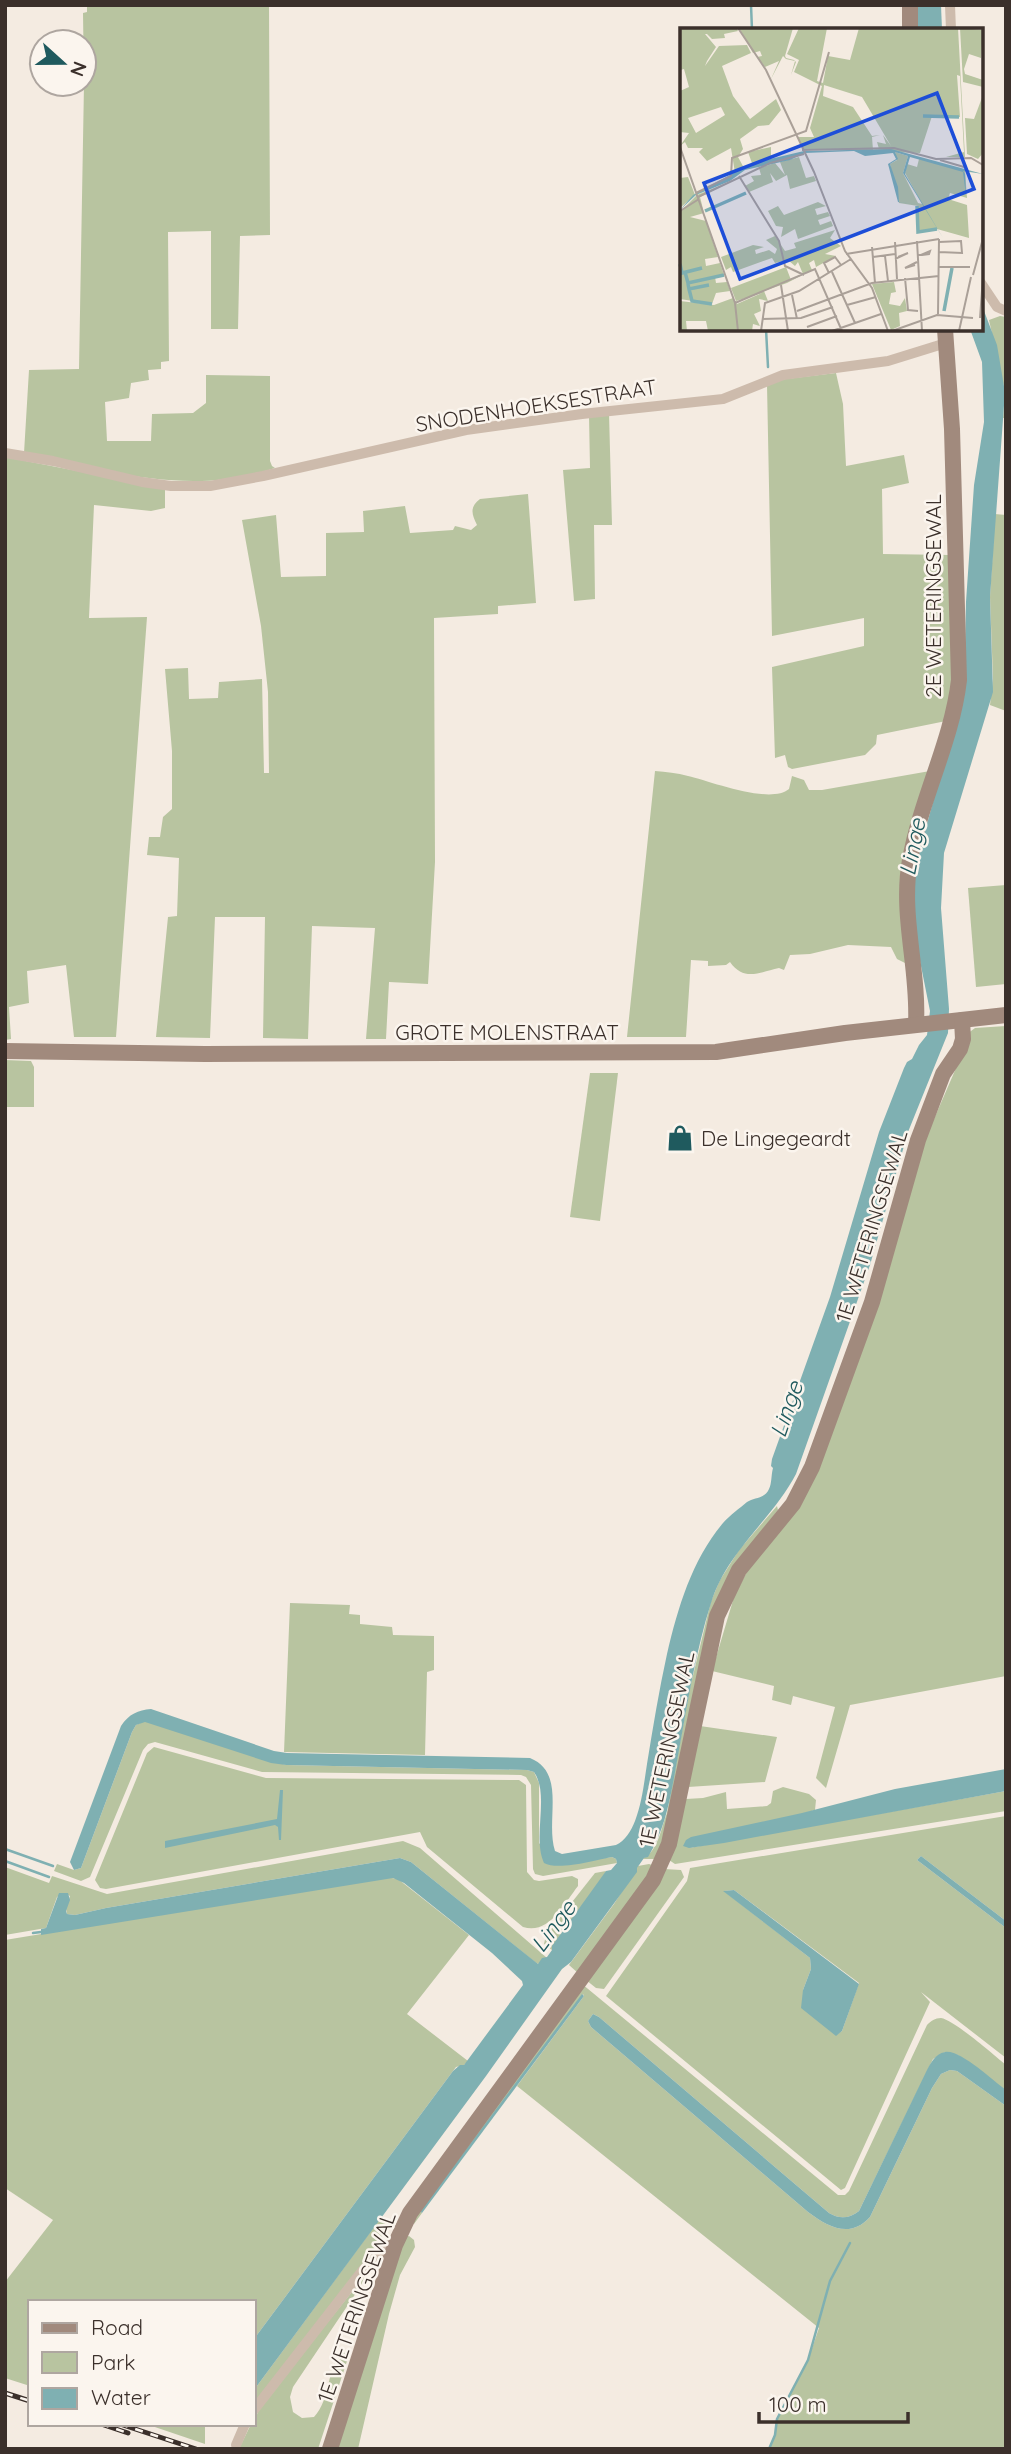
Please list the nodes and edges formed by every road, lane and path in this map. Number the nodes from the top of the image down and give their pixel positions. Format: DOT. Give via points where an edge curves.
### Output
graph roads {
  1 [pos="910,5"];
  2 [pos="950,5"];
  3 [pos="910,28"];
  4 [pos="951,28"];
  5 [pos="983,286"];
  6 [pos="1006,311"];
  7 [pos="946,336"];
  8 [pos="5,453"];
  9 [pos="1006,1015"];
  10 [pos="957,1020"];
  11 [pos="920,1024"];
  12 [pos="5,1051"];
  13 [pos="396,2245"];
  14 [pos="256,2407"];
  15 [pos="245,2426"];
  16 [pos="236,2445"];
  17 [pos="330,2449"];
  1 -- 3 [label="street"];
  2 -- 4 [label="street"];
  5 -- 6 [label="street" via="997,307"];
  7 -- 8 [label="street, SNODENHOEKSESTRAAT" via="888,361 783,374 723,399 466,430 210,486 142,482"];
  7 -- 11 [label="street, 2E WETERINGSEWAL" via="959,680 956,705 920,818 905,893"];
  9 -- 10 [label="street, GROTE MOLENSTRAAT"];
  10 -- 11 [label="street, GROTE MOLENSTRAAT"];
  10 -- 13 [label="street, 1E WETERINGSEWAL" via="963,1039 960,1049 943,1074 918,1140 872,1302 812,1467 793,1504 739,1570 718,1616 674,1825 661,1864 416,2202"];
  11 -- 12 [label="street, GROTE MOLENSTRAAT" via="716,1052"];
  13 -- 14 [label="street" via="388,2244 362,2271"];
  13 -- 17 [label="street, 1E WETERINGSEWAL"];
  15 -- 16 [label="street"];
}
